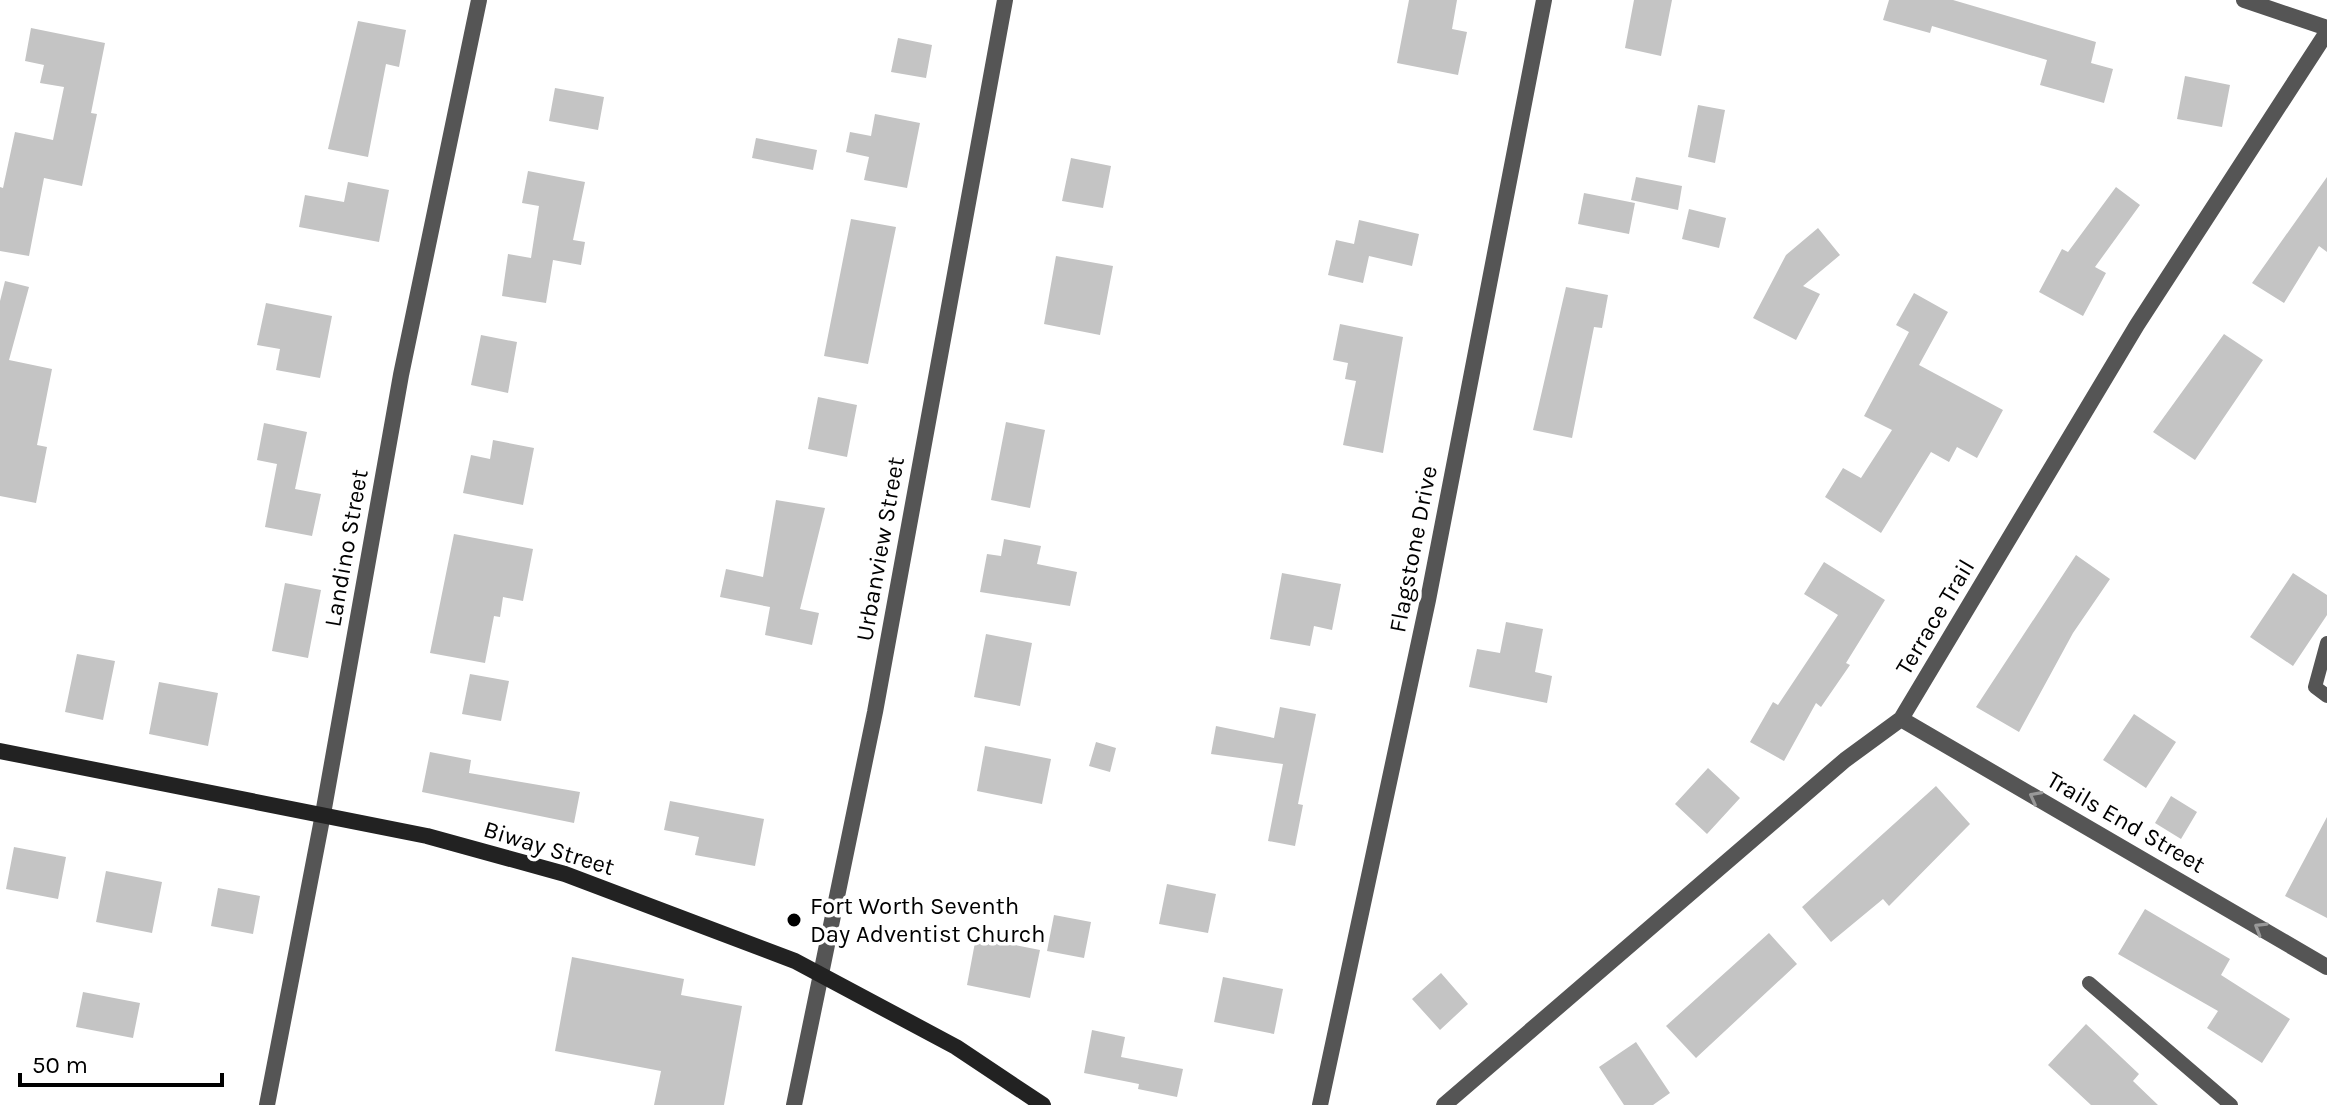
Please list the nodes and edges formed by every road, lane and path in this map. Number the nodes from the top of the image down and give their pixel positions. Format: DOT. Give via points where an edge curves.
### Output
graph roads {
  1 [pos="479,0"];
  2 [pos="1005,0"];
  3 [pos="1544,0"];
  4 [pos="2244,0"];
  5 [pos="2327,30"];
  6 [pos="2327,643"];
  7 [pos="2327,696"];
  8 [pos="1901,719"];
  9 [pos="0,751"];
  10 [pos="323,814"];
  11 [pos="2327,967"];
  12 [pos="821,975"];
  13 [pos="2089,983"];
  14 [pos="267,1105"];
  15 [pos="794,1105"];
  16 [pos="1043,1105"];
  17 [pos="1320,1105"];
  18 [pos="1444,1105"];
  19 [pos="2231,1105"];
  1 -- 10 [label="street, Landino Street" via="401,375"];
  2 -- 12 [label="street, Urbanview Street" via="875,712"];
  3 -- 17 [label="street, Flagstone Drive" via="1428,600"];
  4 -- 5 [label="street"];
  5 -- 8 [label="street, Terrace Trail" via="2137,325"];
  6 -- 7 [label="lane" via="2315,687"];
  11 -- 8 [label="street, Trails End Street, one-way"];
  8 -- 18 [label="street, Terrace Trail" via="1845,760"];
  9 -- 10 [label="street, Biway Street"];
  10 -- 12 [label="street, Biway Street" via="565,874"];
  10 -- 14 [label="street, Landino Street"];
  12 -- 15 [label="street, Urbanview Street"];
  12 -- 16 [label="street, Biway Street" via="956,1047"];
  13 -- 19 [label="lane"];
}
